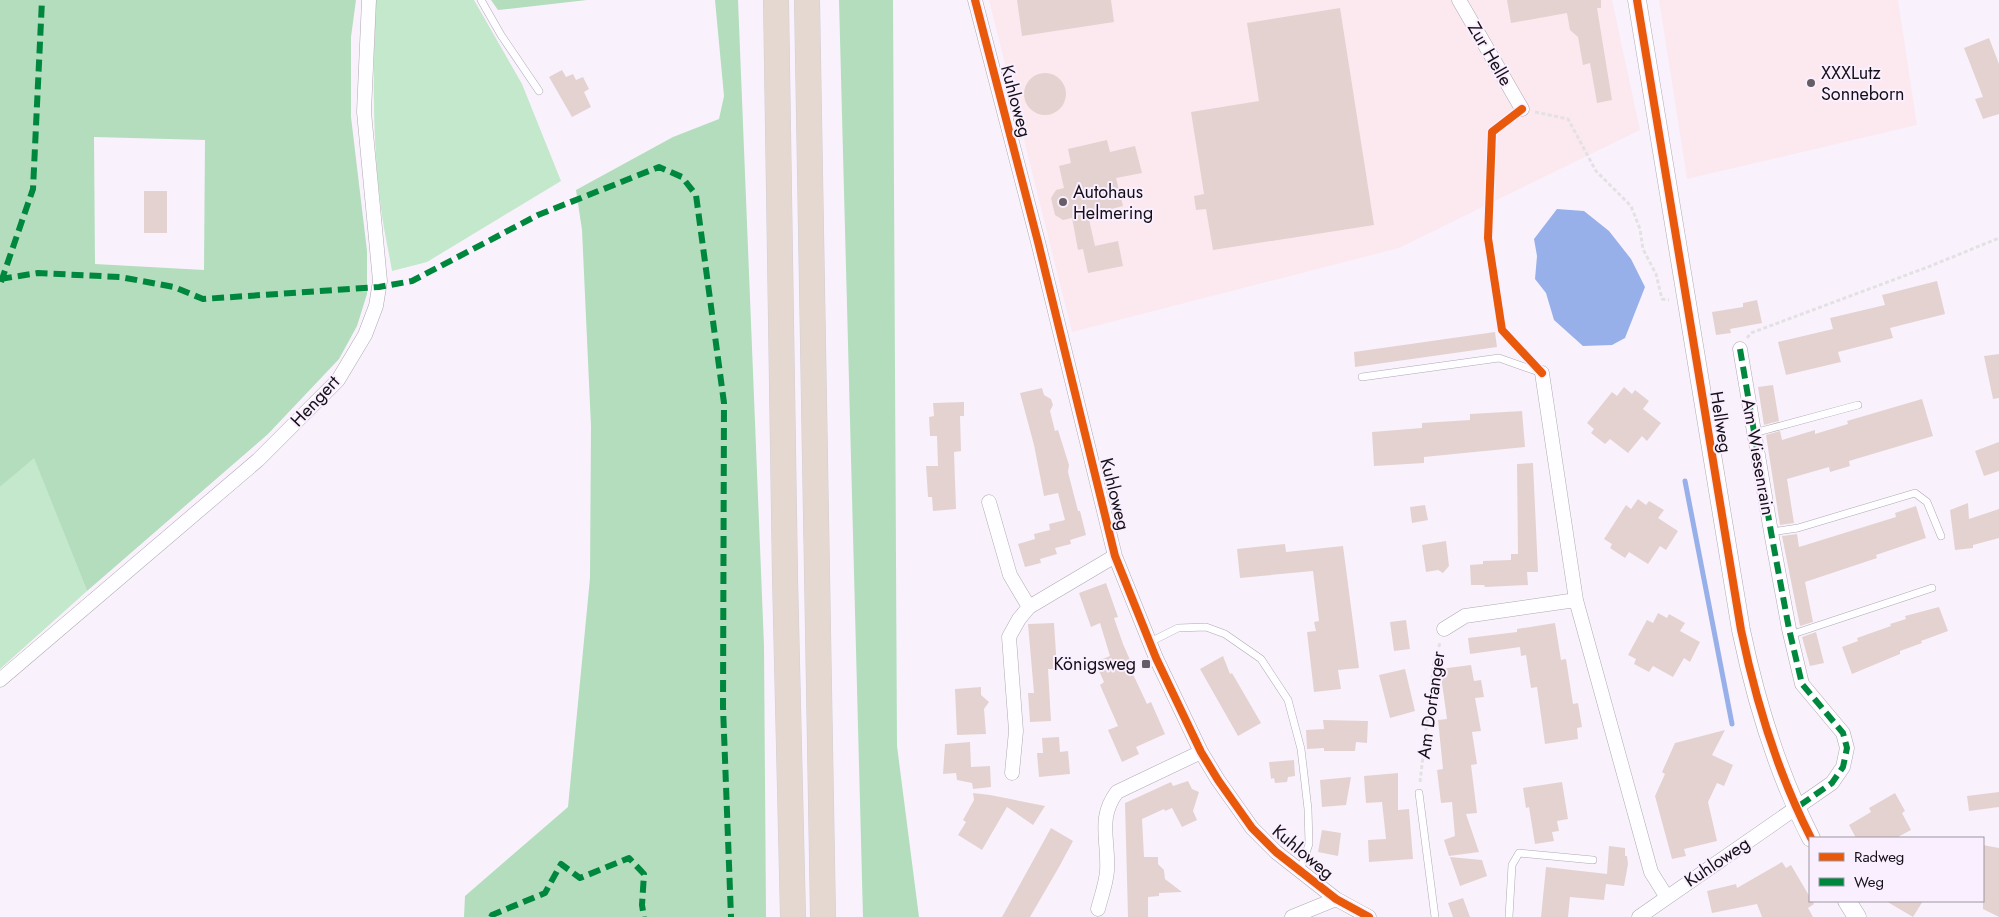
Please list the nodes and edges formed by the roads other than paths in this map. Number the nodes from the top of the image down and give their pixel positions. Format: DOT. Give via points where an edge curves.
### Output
graph roads {
  1 [pos="369,0"];
  2 [pos="481,0"];
  3 [pos="776,0"];
  4 [pos="807,0"];
  5 [pos="975,0"];
  6 [pos="1459,0"];
  7 [pos="1637,0"];
  8 [pos="539,91"];
  9 [pos="1522,109"];
  10 [pos="1740,349"];
  11 [pos="1542,373"];
  12 [pos="1362,377"];
  13 [pos="1858,405"];
  14 [pos="1754,433"];
  15 [pos="989,502"];
  16 [pos="1771,532"];
  17 [pos="1941,536"];
  18 [pos="1115,556"];
  19 [pos="1932,588"];
  20 [pos="1576,600"];
  21 [pos="1029,607"];
  22 [pos="1444,629"];
  23 [pos="1790,635"];
  24 [pos="1150,642"];
  25 [pos="0,680"];
  26 [pos="1201,752"];
  27 [pos="1012,773"];
  28 [pos="1419,793"];
  29 [pos="1796,808"];
  30 [pos="1810,837"];
  31 [pos="1593,860"];
  32 [pos="1300,871"];
  33 [pos="1666,896"];
  34 [pos="1336,899"];
  35 [pos="1848,902"];
  36 [pos="1098,909"];
  37 [pos="793,917"];
  38 [pos="823,917"];
  39 [pos="1292,917"];
  40 [pos="1369,917"];
  41 [pos="1434,917"];
  42 [pos="1509,917"];
  43 [pos="1639,917"];
  44 [pos="1857,917"];
  1 -- 25 [label="street, Hengert" via="364,112 380,281 376,306 365,335 338,380 258,460"];
  2 -- 8 [label="lane"];
  3 -- 37 [label="highway"];
  4 -- 38 [label="highway"];
  5 -- 18 [label="street, Kuhloweg"];
  6 -- 9 [label="street, Zur Helle"];
  7 -- 29 [label="street, Hellweg" via="1724,536 1751,678 1767,733"];
  10 -- 14 [label="street, Am Wiesenrain"];
  11 -- 12 [label="lane" via="1499,358"];
  11 -- 20 [label="street"];
  13 -- 14 [label="lane"];
  14 -- 16 [label="street, Am Wiesenrain"];
  15 -- 21 [label="street" via="1010,575"];
  16 -- 17 [label="lane" via="1798,528 1915,493 1927,502"];
  16 -- 23 [label="street, Am Wiesenrain"];
  18 -- 21 [label="street"];
  18 -- 24 [label="street, Kuhloweg"];
  19 -- 23 [label="lane"];
  20 -- 22 [label="street, Am Dorfanger" via="1465,616"];
  20 -- 33 [label="street" via="1651,872"];
  21 -- 27 [label="street" via="1018,619 1010,637 1016,731"];
  23 -- 29 [label="street, Am Wiesenrain" via="1802,684 1843,733 1847,748 1843,767 1832,783"];
  24 -- 26 [label="street, Kuhloweg"];
  24 -- 32 [label="lane" via="1178,628 1206,627 1225,634 1261,658 1288,700 1301,749 1308,809 1308,844"];
  26 -- 32 [label="street, Kuhloweg" via="1252,828"];
  26 -- 36 [label="street" via="1117,792 1112,799 1105,815 1106,872"];
  28 -- 41 [label="lane"];
  29 -- 30 [label="street, Hellweg"];
  29 -- 33 [label="street, Kuhloweg"];
  31 -- 42 [label="lane" via="1519,853 1512,865"];
  32 -- 34 [label="street, Kuhloweg"];
  33 -- 43 [label="street, Kuhloweg"];
  34 -- 39 [label="street"];
  34 -- 40 [label="street, Kuhloweg"];
  35 -- 44 [label="street"];
}
